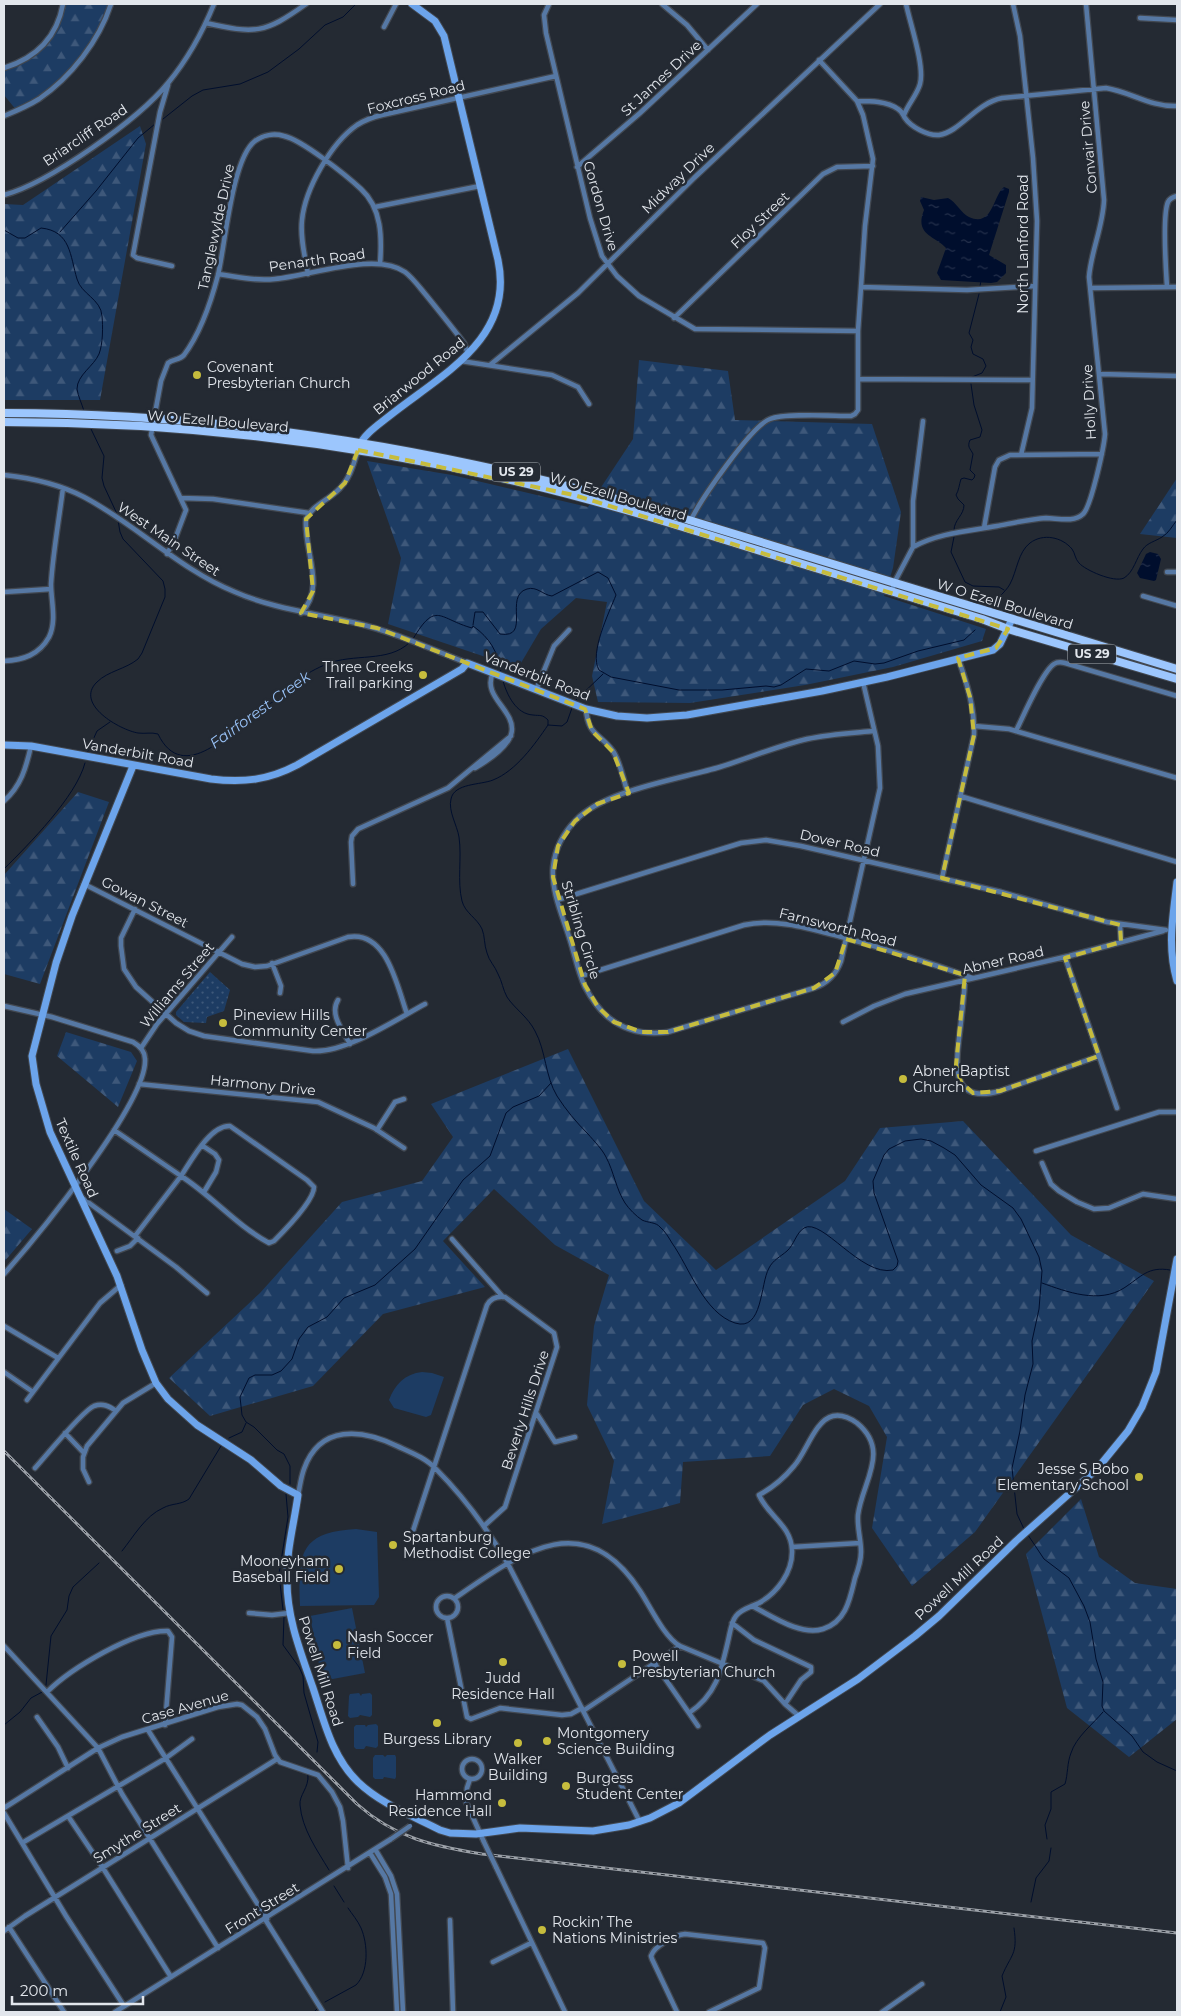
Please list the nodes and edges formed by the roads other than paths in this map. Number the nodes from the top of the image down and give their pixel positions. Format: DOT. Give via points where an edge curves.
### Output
graph roads {
  1 [pos="63,4"];
  2 [pos="111,4"];
  3 [pos="214,4"];
  4 [pos="306,4"];
  5 [pos="396,4"];
  6 [pos="412,4"];
  7 [pos="549,4"];
  8 [pos="662,4"];
  9 [pos="757,4"];
  10 [pos="880,4"];
  11 [pos="906,4"];
  12 [pos="1013,4"];
  13 [pos="1086,4"];
  14 [pos="1140,18"];
  15 [pos="1177,20"];
  16 [pos="206,23"];
  17 [pos="384,26"];
  18 [pos="708,50"];
  19 [pos="819,60"];
  20 [pos="4,68"];
  21 [pos="556,76"];
  22 [pos="168,83"];
  23 [pos="1094,89"];
  24 [pos="1026,96"];
  25 [pos="457,98"];
  26 [pos="857,101"];
  27 [pos="1177,106"];
  28 [pos="5,114"];
  29 [pos="904,115"];
  30 [pos="325,162"];
  31 [pos="577,166"];
  32 [pos="873,166"];
  33 [pos="480,186"];
  34 [pos="4,194"];
  35 [pos="1177,196"];
  36 [pos="376,208"];
  37 [pos="380,264"];
  38 [pos="607,265"];
  39 [pos="172,266"];
  40 [pos="218,274"];
  41 [pos="308,274"];
  42 [pos="861,286"];
  43 [pos="1035,286"];
  44 [pos="1167,287"];
  45 [pos="1177,287"];
  46 [pos="1091,288"];
  47 [pos="674,318"];
  48 [pos="858,331"];
  49 [pos="468,354"];
  50 [pos="461,361"];
  51 [pos="490,366"];
  52 [pos="1100,374"];
  53 [pos="1177,376"];
  54 [pos="858,379"];
  55 [pos="1032,380"];
  56 [pos="589,404"];
  57 [pos="4,413"];
  58 [pos="923,421"];
  59 [pos="4,422"];
  60 [pos="154,422"];
  61 [pos="361,441"];
  62 [pos="358,450"];
  63 [pos="1102,454"];
  64 [pos="1021,455"];
  65 [pos="442,456"];
  66 [pos="441,465"];
  67 [pos="4,475"];
  68 [pos="63,488"];
  69 [pos="181,498"];
  70 [pos="616,498"];
  71 [pos="614,506"];
  72 [pos="309,514"];
  73 [pos="690,520"];
  74 [pos="688,528"];
  75 [pos="984,528"];
  76 [pos="913,547"];
  77 [pos="167,554"];
  78 [pos="1167,572"];
  79 [pos="1177,572"];
  80 [pos="894,583"];
  81 [pos="52,589"];
  82 [pos="4,592"];
  83 [pos="892,592"];
  84 [pos="1143,596"];
  85 [pos="1177,606"];
  86 [pos="301,613"];
  87 [pos="1012,619"];
  88 [pos="1008,629"];
  89 [pos="569,630"];
  90 [pos="958,658"];
  91 [pos="4,661"];
  92 [pos="467,663"];
  93 [pos="1177,669"];
  94 [pos="494,673"];
  95 [pos="1177,679"];
  96 [pos="863,682"];
  97 [pos="536,690"];
  98 [pos="1177,696"];
  99 [pos="586,709"];
  100 [pos="974,726"];
  101 [pos="874,731"];
  102 [pos="1016,731"];
  103 [pos="4,745"];
  104 [pos="31,746"];
  105 [pos="133,766"];
  106 [pos="1177,778"];
  107 [pos="628,793"];
  108 [pos="960,796"];
  109 [pos="4,801"];
  110 [pos="865,860"];
  111 [pos="1177,862"];
  112 [pos="942,878"];
  113 [pos="1177,882"];
  114 [pos="84,884"];
  115 [pos="353,884"];
  116 [pos="557,900"];
  117 [pos="135,909"];
  118 [pos="1120,925"];
  119 [pos="1171,930"];
  120 [pos="232,937"];
  121 [pos="846,939"];
  122 [pos="1121,942"];
  123 [pos="218,952"];
  124 [pos="1064,957"];
  125 [pos="272,963"];
  126 [pos="581,976"];
  127 [pos="973,978"];
  128 [pos="965,980"];
  129 [pos="1177,981"];
  130 [pos="280,993"];
  131 [pos="338,1000"];
  132 [pos="425,1004"];
  133 [pos="4,1006"];
  134 [pos="166,1014"];
  135 [pos="407,1014"];
  136 [pos="42,1015"];
  137 [pos="843,1022"];
  138 [pos="350,1044"];
  139 [pos="141,1048"];
  140 [pos="1099,1056"];
  141 [pos="139,1084"];
  142 [pos="404,1099"];
  143 [pos="1117,1108"];
  144 [pos="1177,1112"];
  145 [pos="114,1130"];
  146 [pos="377,1130"];
  147 [pos="202,1146"];
  148 [pos="404,1148"];
  149 [pos="1036,1151"];
  150 [pos="1042,1163"];
  151 [pos="181,1176"];
  152 [pos="75,1185"];
  153 [pos="204,1192"];
  154 [pos="80,1196"];
  155 [pos="1177,1199"];
  156 [pos="136,1237"];
  157 [pos="452,1239"];
  158 [pos="117,1251"];
  159 [pos="1177,1259"];
  160 [pos="4,1274"];
  161 [pos="121,1285"];
  162 [pos="207,1293"];
  163 [pos="503,1297"];
  164 [pos="4,1326"];
  165 [pos="58,1358"];
  166 [pos="4,1372"];
  167 [pos="156,1383"];
  168 [pos="33,1392"];
  169 [pos="27,1400"];
  170 [pos="116,1411"];
  171 [pos="537,1414"];
  172 [pos="65,1433"];
  173 [pos="575,1437"];
  174 [pos="84,1453"];
  175 [pos="35,1468"];
  176 [pos="435,1468"];
  177 [pos="89,1482"];
  178 [pos="298,1495"];
  179 [pos="484,1526"];
  180 [pos="412,1534"];
  181 [pos="860,1543"];
  182 [pos="792,1547"];
  183 [pos="508,1564"];
  184 [pos="455,1598"];
  185 [pos="752,1606"];
  186 [pos="249,1613"];
  187 [pos="290,1613"];
  188 [pos="446,1618"];
  189 [pos="732,1623"];
  190 [pos="4,1646"];
  191 [pos="680,1646"];
  192 [pos="656,1664"];
  193 [pos="723,1664"];
  194 [pos="47,1692"];
  195 [pos="784,1704"];
  196 [pos="582,1709"];
  197 [pos="689,1713"];
  198 [pos="799,1716"];
  199 [pos="37,1717"];
  200 [pos="164,1725"];
  201 [pos="698,1726"];
  202 [pos="148,1730"];
  203 [pos="192,1739"];
  204 [pos="98,1748"];
  205 [pos="166,1758"];
  206 [pos="277,1759"];
  207 [pos="68,1768"];
  208 [pos="470,1779"];
  209 [pos="118,1786"];
  210 [pos="4,1808"];
  211 [pos="198,1809"];
  212 [pos="4,1813"];
  213 [pos="68,1816"];
  214 [pos="416,1818"];
  215 [pos="640,1822"];
  216 [pos="480,1834"];
  217 [pos="150,1838"];
  218 [pos="22,1843"];
  219 [pos="375,1849"];
  220 [pos="370,1853"];
  221 [pos="103,1868"];
  222 [pos="348,1868"];
  223 [pos="55,1897"];
  224 [pos="266,1919"];
  225 [pos="450,1920"];
  226 [pos="9,1927"];
  227 [pos="4,1931"];
  228 [pos="531,1943"];
  229 [pos="218,1948"];
  230 [pos="493,1962"];
  231 [pos="171,1977"];
  232 [pos="922,1984"];
  233 [pos="124,2006"];
  234 [pos="64,2012"];
  235 [pos="115,2012"];
  236 [pos="323,2012"];
  237 [pos="397,2012"];
  238 [pos="403,2012"];
  239 [pos="453,2012"];
  240 [pos="565,2012"];
  241 [pos="677,2012"];
  242 [pos="709,2012"];
  243 [pos="882,2012"];
  1 -- 20 [label="street" via="57,25 46,44 26,59"];
  2 -- 28 [label="street" via="100,30 69,72 39,99"];
  3 -- 16 [label="street, Briarcliff Road"];
  4 -- 16 [label="street" via="258,30 237,30"];
  5 -- 17 [label="street"];
  6 -- 25 [label="street, Briarwood Road" via="431,17 442,32"];
  7 -- 21 [label="street, Gordon Drive" via="544,19"];
  8 -- 18 [label="street" via="687,25"];
  9 -- 18 [label="street, St James Drive"];
  10 -- 19 [label="street, Midway Drive"];
  11 -- 29 [label="street" via="921,71 920,84"];
  12 -- 24 [label="street, North Lanford Road"];
  13 -- 23 [label="street, Convair Drive"];
  14 -- 15 [label="street"];
  16 -- 22 [label="street, Briarcliff Road"];
  18 -- 31 [label="street, St James Drive"];
  19 -- 26 [label="street"];
  19 -- 38 [label="street, Midway Drive"];
  21 -- 25 [label="street, Foxcross Road"];
  21 -- 31 [label="street, Gordon Drive"];
  22 -- 34 [label="street, Briarcliff Road" via="102,141 51,173"];
  22 -- 39 [label="street" via="133,255"];
  23 -- 24 [label="street"];
  23 -- 27 [label="street" via="1112,89 1157,105"];
  23 -- 46 [label="street, Convair Drive" via="1104,200 1101,228 1090,267"];
  24 -- 29 [label="street" via="990,101 952,130 939,134 917,128"];
  24 -- 43 [label="street, North Lanford Road" via="1036,200"];
  25 -- 30 [label="street, Foxcross Road" via="362,122 340,140"];
  25 -- 33 [label="street, Briarwood Road"];
  26 -- 29 [label="street" via="898,108"];
  26 -- 32 [label="street" via="873,153"];
  30 -- 36 [label="street, Tanglewylde Drive" via="360,188"];
  30 -- 40 [label="street, Tanglewylde Drive" via="284,136 266,136 251,145 241,164"];
  30 -- 41 [label="street, Foxcross Road" via="311,189 303,215 302,235"];
  31 -- 38 [label="street, Gordon Drive" via="590,218"];
  32 -- 42 [label="street"];
  32 -- 47 [label="street, Floy Street" via="837,167 828,171"];
  33 -- 36 [label="street"];
  33 -- 49 [label="street, Briarwood Road" via="499,265 501,287 490,325"];
  35 -- 44 [label="street" via="1170,199 1167,206"];
  36 -- 37 [label="street"];
  37 -- 41 [label="street, Penarth Road"];
  37 -- 49 [label="street, Penarth Road" via="399,269 411,278 443,315 464,343"];
  38 -- 47 [label="street, Gordon Drive" via="639,296"];
  38 -- 51 [label="street, Midway Drive" via="556,313"];
  40 -- 41 [label="street, Penarth Road" via="261,280"];
  40 -- 60 [label="street, Tanglewylde Drive" via="210,304 191,342 182,357 166,366"];
  42 -- 43 [label="street" via="973,290"];
  42 -- 48 [label="street"];
  43 -- 55 [label="street, North Lanford Road"];
  44 -- 45 [label="street"];
  44 -- 46 [label="street"];
  46 -- 52 [label="street, Holly Drive"];
  47 -- 48 [label="street, Gordon Drive" via="699,330"];
  48 -- 54 [label="street"];
  49 -- 50 [label="street, Briarwood Road"];
  50 -- 51 [label="street"];
  50 -- 61 [label="street, Briarwood Road"];
  51 -- 56 [label="street" via="536,371 560,378 578,388"];
  52 -- 53 [label="street"];
  52 -- 63 [label="street, Holly Drive" via="1105,434"];
  54 -- 55 [label="street"];
  54 -- 73 [label="street" via="858,410 853,415 778,417 763,423 727,464"];
  55 -- 64 [label="street, North Lanford Road" via="1031,415"];
  57 -- 60 [label="main road, W O Ezell Boulevard / US 29"];
  58 -- 76 [label="street" via="913,501"];
  59 -- 60 [label="main road, W O Ezell Boulevard / US 29"];
  60 -- 61 [label="main road, W O Ezell Boulevard / US 29" via="236,425"];
  60 -- 62 [label="main road, W O Ezell Boulevard / US 29"];
  60 -- 69 [label="street, Tanglewylde Drive" via="151,435"];
  61 -- 62 [label="street"];
  61 -- 65 [label="main road, W O Ezell Boulevard / US 29"];
  62 -- 66 [label="main road, W O Ezell Boulevard / US 29"];
  62 -- 72 [label="street" via="345,483"];
  63 -- 64 [label="street"];
  63 -- 75 [label="street, Holly Drive" via="1088,506 1081,516 1040,518"];
  64 -- 75 [label="street" via="1006,456 997,463"];
  65 -- 66 [label="main road"];
  65 -- 70 [label="main road, W O Ezell Boulevard / US 29"];
  66 -- 71 [label="main road, W O Ezell Boulevard / US 29"];
  67 -- 68 [label="street, West Main Street"];
  68 -- 77 [label="street, West Main Street" via="115,516"];
  68 -- 81 [label="street"];
  69 -- 72 [label="street"];
  69 -- 77 [label="street" via="186,514"];
  70 -- 71 [label="main road"];
  70 -- 73 [label="main road, W O Ezell Boulevard / US 29"];
  71 -- 74 [label="main road, W O Ezell Boulevard / US 29"];
  72 -- 86 [label="street" via="306,525 313,591"];
  73 -- 74 [label="street"];
  73 -- 80 [label="main road, W O Ezell Boulevard / US 29"];
  74 -- 83 [label="main road, W O Ezell Boulevard / US 29"];
  75 -- 76 [label="street, Holly Drive" via="935,537"];
  76 -- 80 [label="street"];
  77 -- 86 [label="street, West Main Street" via="211,582 269,605"];
  78 -- 79 [label="street"];
  80 -- 83 [label="street"];
  80 -- 87 [label="main road, W O Ezell Boulevard / US 29"];
  81 -- 82 [label="street"];
  81 -- 91 [label="street" via="53,626 45,643 29,656"];
  83 -- 88 [label="main road, W O Ezell Boulevard / US 29"];
  84 -- 85 [label="street"];
  86 -- 92 [label="street, West Main Street" via="360,624"];
  87 -- 88 [label="street, Vanderbilt Road"];
  87 -- 93 [label="main road, W O Ezell Boulevard / US 29"];
  88 -- 90 [label="street, Vanderbilt Road" via="996,648"];
  88 -- 95 [label="main road, W O Ezell Boulevard / US 29"];
  89 -- 97 [label="street" via="554,646"];
  90 -- 96 [label="street, Vanderbilt Road"];
  90 -- 100 [label="street" via="970,696"];
  92 -- 94 [label="street, Vanderbilt Road"];
  92 -- 105 [label="street, Vanderbilt Road" via="462,669 297,765 270,777 230,782"];
  94 -- 97 [label="street, Vanderbilt Road"];
  94 -- 115 [label="street" via="492,685 512,722 511,736 441,792 358,829 351,842"];
  96 -- 99 [label="street, Vanderbilt Road" via="663,718 617,716"];
  96 -- 101 [label="street, Stribling Circle"];
  97 -- 99 [label="street, Vanderbilt Road"];
  98 -- 102 [label="street" via="1056,663 1040,684"];
  99 -- 107 [label="street" via="592,731 617,758"];
  100 -- 102 [label="street"];
  100 -- 108 [label="street"];
  101 -- 107 [label="street, Stribling Circle" via="806,739"];
  101 -- 110 [label="street, Stribling Circle" via="880,760 880,788"];
  102 -- 106 [label="street"];
  103 -- 104 [label="street, Vanderbilt Road"];
  104 -- 105 [label="street, Vanderbilt Road"];
  104 -- 109 [label="street" via="26,768"];
  105 -- 114 [label="street, Textile Road"];
  107 -- 116 [label="street, Stribling Circle" via="591,808 568,828 558,846 553,866"];
  108 -- 111 [label="street"];
  108 -- 112 [label="street"];
  110 -- 112 [label="street, Dover Road"];
  110 -- 116 [label="street, Dover Road" via="782,842 747,841"];
  110 -- 121 [label="street, Stribling Circle"];
  112 -- 118 [label="street, Dover Road"];
  113 -- 119 [label="street"];
  114 -- 117 [label="street, Gowan Street"];
  114 -- 136 [label="street, Textile Road"];
  116 -- 126 [label="street, Stribling Circle"];
  117 -- 123 [label="street, Gowan Street"];
  117 -- 134 [label="street" via="121,938 124,969 136,987"];
  118 -- 119 [label="street, Dover Road"];
  118 -- 122 [label="street"];
  119 -- 122 [label="street, Abner Road"];
  119 -- 129 [label="street"];
  120 -- 123 [label="street, Williams Street"];
  121 -- 126 [label="street, Farnsworth Road" via="774,922 754,923"];
  121 -- 126 [label="street, Stribling Circle" via="839,968 820,986 668,1032 642,1032 614,1022 593,1000"];
  121 -- 127 [label="street, Farnsworth Road"];
  122 -- 124 [label="street, Abner Road"];
  123 -- 125 [label="street, Gowan Street" via="249,966 261,967"];
  123 -- 134 [label="street, Williams Street"];
  124 -- 127 [label="street, Abner Road"];
  124 -- 140 [label="street"];
  125 -- 130 [label="street" via="281,986"];
  125 -- 135 [label="street, Gowan Street" via="348,938 363,938 378,946 385,955"];
  127 -- 128 [label="street, Abner Road"];
  128 -- 137 [label="street, Abner Road" via="905,994"];
  128 -- 140 [label="street" via="956,1065 961,1082 973,1093 983,1095 1001,1091"];
  131 -- 138 [label="street" via="335,1016"];
  132 -- 135 [label="street"];
  133 -- 136 [label="street"];
  134 -- 138 [label="street" via="182,1027 204,1036 322,1052"];
  134 -- 139 [label="street, Williams Street"];
  135 -- 138 [label="street"];
  136 -- 139 [label="street" via="133,1042"];
  136 -- 152 [label="street, Textile Road" via="32,1056 36,1084 50,1132"];
  139 -- 141 [label="street, Williams Street" via="146,1062"];
  140 -- 143 [label="street"];
  141 -- 145 [label="street, Williams Street"];
  141 -- 146 [label="street, Harmony Drive" via="318,1102"];
  142 -- 146 [label="street" via="395,1102"];
  144 -- 149 [label="street" via="1159,1112"];
  145 -- 151 [label="street"];
  145 -- 152 [label="street, Williams Street"];
  146 -- 148 [label="street, Harmony Drive"];
  147 -- 151 [label="street"];
  147 -- 153 [label="street" via="219,1160"];
  147 -- 153 [label="street" via="214,1131 232,1127 311,1183 314,1190 270,1243 243,1227"];
  150 -- 155 [label="street" via="1051,1184 1094,1209 1109,1208 1144,1194"];
  151 -- 153 [label="street"];
  151 -- 156 [label="street"];
  152 -- 154 [label="street, Textile Road"];
  152 -- 160 [label="street, Williams Street"];
  154 -- 156 [label="street"];
  154 -- 161 [label="street, Textile Road"];
  156 -- 158 [label="street" via="130,1246"];
  156 -- 162 [label="street"];
  157 -- 163 [label="street"];
  159 -- 198 [label="street, Powell Mill Road" via="1160,1356 1150,1387 1137,1416 1108,1457 930,1624 858,1678"];
  161 -- 165 [label="street" via="100,1303"];
  161 -- 167 [label="street, Textile Road"];
  163 -- 171 [label="street, Beverly Hills Drive" via="550,1330 556,1338 557,1347"];
  163 -- 176 [label="street" via="493,1298 487,1305"];
  164 -- 165 [label="street"];
  165 -- 168 [label="street"];
  166 -- 168 [label="street"];
  167 -- 170 [label="street" via="127,1400"];
  167 -- 178 [label="street, Textile Road" via="168,1399 197,1425"];
  168 -- 169 [label="street"];
  170 -- 172 [label="street" via="108,1405 94,1406"];
  170 -- 174 [label="street"];
  171 -- 173 [label="street" via="555,1442"];
  171 -- 179 [label="street, Beverly Hills Drive" via="505,1507"];
  172 -- 174 [label="street"];
  172 -- 175 [label="street"];
  174 -- 177 [label="street" via="83,1469"];
  176 -- 178 [label="street, Powell Mill Road" via="390,1443 347,1432 320,1444 311,1454"];
  176 -- 179 [label="street, Powell Mill Road"];
  176 -- 180 [label="street"];
  178 -- 187 [label="street, Powell Mill Road" via="287,1566"];
  179 -- 183 [label="street, Powell Mill Road"];
  181 -- 182 [label="street"];
  181 -- 182 [label="street" via="859,1508 872,1469 873,1452 864,1430 849,1418 839,1415 824,1420 795,1465 760,1495 787,1531"];
  181 -- 185 [label="street" via="860,1559 848,1605 841,1618 829,1627 804,1630"];
  182 -- 185 [label="street" via="791,1562 783,1581 769,1596"];
  183 -- 184 [label="street"];
  183 -- 191 [label="street" via="540,1548 561,1543 583,1544 599,1550 621,1566"];
  183 -- 196 [label="street, Powell Mill Road"];
  184 -- 188 [label="street" via="458,1612"];
  184 -- 188 [label="street" via="442,1597 437,1604 439,1614"];
  185 -- 189 [label="street" via="737,1614"];
  186 -- 187 [label="street" via="272,1616"];
  187 -- 214 [label="street, Powell Mill Road" via="328,1732 342,1763 368,1791"];
  188 -- 196 [label="street" via="466,1717 472,1719 500,1708 562,1715"];
  189 -- 193 [label="street"];
  189 -- 195 [label="street" via="754,1640 811,1667 811,1672"];
  190 -- 194 [label="street"];
  191 -- 192 [label="street"];
  191 -- 193 [label="street"];
  192 -- 196 [label="street"];
  192 -- 197 [label="street"];
  193 -- 195 [label="street" via="764,1681"];
  193 -- 197 [label="street" via="709,1696"];
  194 -- 200 [label="street" via="62,1678 124,1642 168,1631 172,1637"];
  194 -- 204 [label="street"];
  195 -- 198 [label="street"];
  196 -- 215 [label="street, Powell Mill Road"];
  197 -- 201 [label="street"];
  198 -- 215 [label="street, Powell Mill Road" via="679,1803"];
  199 -- 207 [label="street"];
  200 -- 202 [label="street, Case Avenue"];
  200 -- 206 [label="street, Case Avenue" via="218,1707 242,1705 257,1717 265,1729"];
  202 -- 204 [label="street, Case Avenue"];
  202 -- 205 [label="street"];
  203 -- 205 [label="street"];
  204 -- 207 [label="street, Case Avenue"];
  204 -- 209 [label="street"];
  205 -- 209 [label="street"];
  205 -- 211 [label="street"];
  206 -- 211 [label="street, Smythe Street"];
  206 -- 222 [label="street" via="318,1775 332,1792 343,1821"];
  207 -- 210 [label="street, Case Avenue"];
  208 -- 208 [label="street" via="483,1771 481,1763 474,1758 466,1760 462,1767 463,1775"];
  208 -- 216 [label="street" via="466,1802"];
  209 -- 213 [label="street"];
  209 -- 217 [label="street"];
  211 -- 217 [label="street, Smythe Street"];
  211 -- 224 [label="street"];
  212 -- 218 [label="street"];
  213 -- 218 [label="street"];
  213 -- 221 [label="street"];
  214 -- 216 [label="street, Powell Mill Road" via="445,1831"];
  214 -- 219 [label="street, Front Street, bridge" via="410,1826"];
  215 -- 216 [label="street, Powell Mill Road" via="593,1832 520,1828"];
  216 -- 228 [label="street, bridge"];
  217 -- 221 [label="street, Smythe Street"];
  217 -- 229 [label="street"];
  218 -- 223 [label="street"];
  219 -- 220 [label="street, Front Street"];
  219 -- 238 [label="street" via="391,1876 397,1894"];
  220 -- 222 [label="street, Front Street"];
  220 -- 237 [label="street" via="391,1894"];
  221 -- 223 [label="street, Smythe Street"];
  221 -- 231 [label="street"];
  222 -- 224 [label="street, Front Street"];
  223 -- 226 [label="street, Smythe Street"];
  223 -- 233 [label="street"];
  224 -- 229 [label="street, Front Street"];
  224 -- 236 [label="street"];
  225 -- 239 [label="street"];
  226 -- 227 [label="street, Smythe Street"];
  226 -- 234 [label="street"];
  228 -- 230 [label="street"];
  228 -- 240 [label="street"];
  229 -- 231 [label="street, Front Street"];
  231 -- 233 [label="street, Front Street"];
  232 -- 243 [label="street"];
  233 -- 235 [label="street, Front Street"];
  241 -- 242 [label="street" via="652,1959 653,1951 685,1934 763,1943 759,1988"];
}
